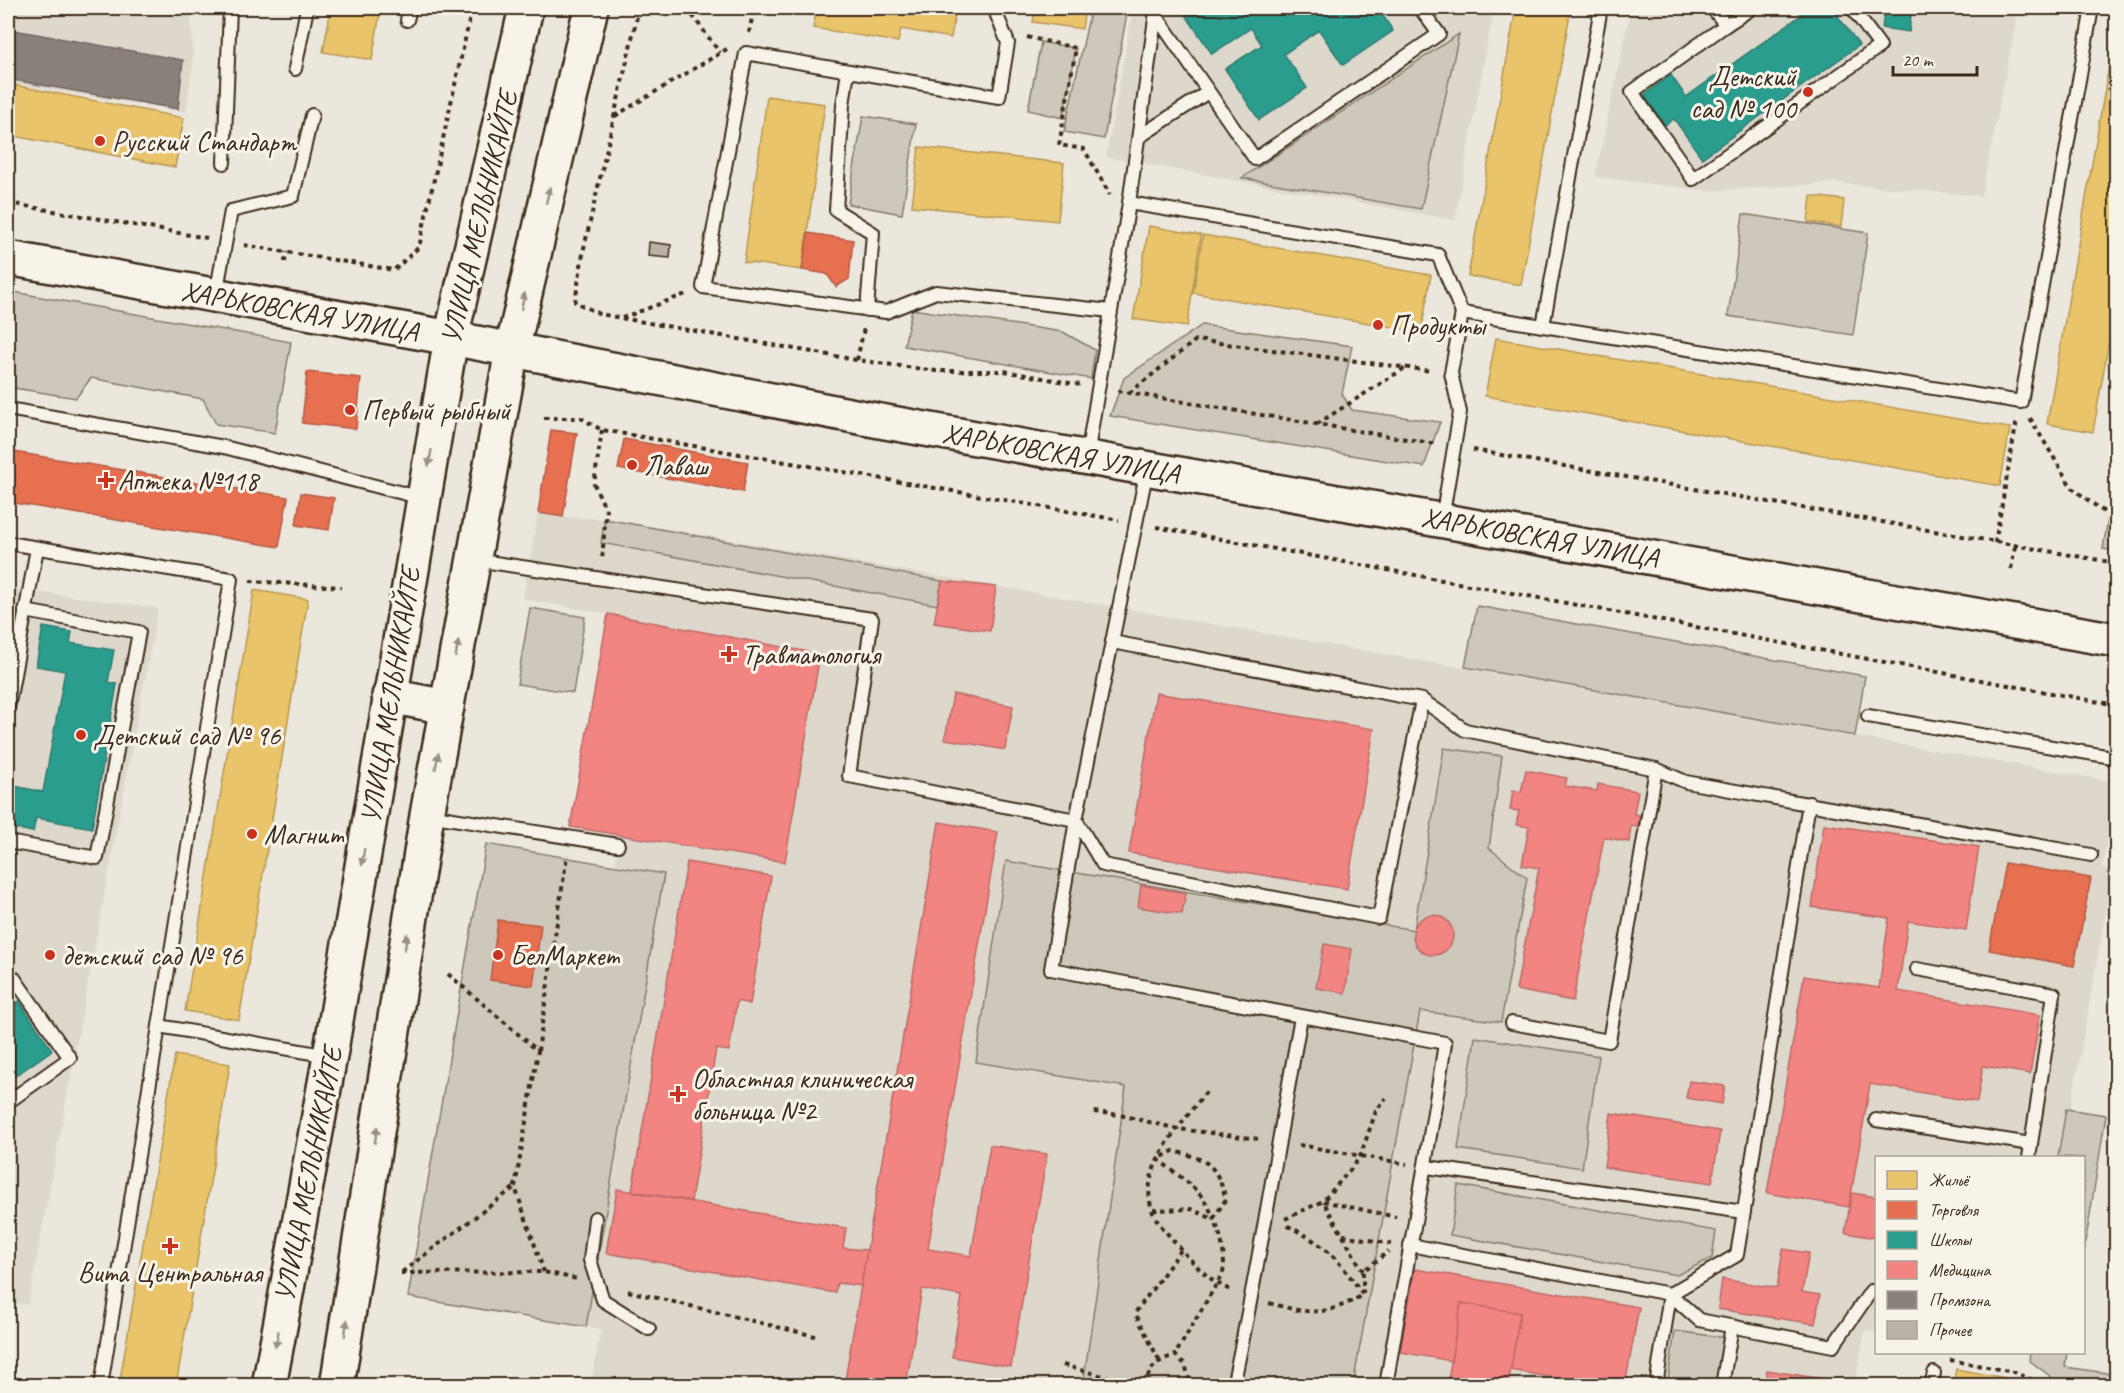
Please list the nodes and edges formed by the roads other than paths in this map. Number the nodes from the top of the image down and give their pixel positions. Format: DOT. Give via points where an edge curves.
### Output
graph roads {
  1 [pos="230,8"];
  2 [pos="308,8"];
  3 [pos="526,8"];
  4 [pos="591,8"];
  5 [pos="994,8"];
  6 [pos="1420,8"];
  7 [pos="1601,8"];
  8 [pos="1712,8"];
  9 [pos="1752,8"];
  10 [pos="1852,8"];
  11 [pos="2092,8"];
  12 [pos="1156,11"];
  13 [pos="1726,25"];
  14 [pos="295,69"];
  15 [pos="848,71"];
  16 [pos="1208,92"];
  17 [pos="312,115"];
  18 [pos="1139,137"];
  19 [pos="224,163"];
  20 [pos="1129,202"];
  21 [pos="8,258"];
  22 [pos="216,296"];
  23 [pos="867,310"];
  24 [pos="1111,310"];
  25 [pos="1462,313"];
  26 [pos="1544,326"];
  27 [pos="451,338"];
  28 [pos="512,350"];
  29 [pos="8,409"];
  30 [pos="1087,458"];
  31 [pos="1148,468"];
  32 [pos="423,498"];
  33 [pos="1442,520"];
  34 [pos="8,543"];
  35 [pos="37,548"];
  36 [pos="473,559"];
  37 [pos="25,611"];
  38 [pos="2116,640"];
  39 [pos="1112,642"];
  40 [pos="389,696"];
  41 [pos="1422,700"];
  42 [pos="447,707"];
  43 [pos="8,708"];
  44 [pos="1868,716"];
  45 [pos="2116,763"];
  46 [pos="1656,769"];
  47 [pos="1809,803"];
  48 [pos="427,815"];
  49 [pos="1076,820"];
  50 [pos="8,842"];
  51 [pos="618,845"];
  52 [pos="2091,855"];
  53 [pos="1917,969"];
  54 [pos="8,983"];
  55 [pos="1301,1017"];
  56 [pos="1512,1023"];
  57 [pos="159,1026"];
  58 [pos="330,1056"];
  59 [pos="8,1102"];
  60 [pos="1876,1120"];
  61 [pos="2031,1144"];
  62 [pos="2028,1156"];
  63 [pos="1427,1167"];
  64 [pos="1744,1212"];
  65 [pos="595,1218"];
  66 [pos="1410,1245"];
  67 [pos="1875,1291"];
  68 [pos="1670,1294"];
  69 [pos="1732,1326"];
  70 [pos="649,1329"];
  71 [pos="101,1386"];
  72 [pos="268,1386"];
  73 [pos="337,1386"];
  74 [pos="1233,1386"];
  75 [pos="1386,1386"];
  76 [pos="1656,1386"];
  77 [pos="1722,1386"];
  1 -- 19 [label="lane"];
  2 -- 14 [label="lane"];
  3 -- 27 [label="main road, УЛИЦА МЕЛЬНИКАЙТЕ"];
  28 -- 4 [label="main road, УЛИЦА МЕЛЬНИКАЙТЕ, one-way"];
  5 -- 15 [label="lane" via="1008,43 999,97"];
  6 -- 16 [label="lane" via="1439,34 1255,159"];
  7 -- 26 [label="lane"];
  8 -- 13 [label="lane"];
  9 -- 13 [label="lane"];
  10 -- 13 [label="lane" via="1880,46 1693,179 1632,92"];
  11 -- 26 [label="lane" via="2021,402"];
  12 -- 16 [label="lane"];
  12 -- 18 [label="lane"];
  15 -- 23 [label="lane" via="836,210 873,233"];
  15 -- 23 [label="lane" via="746,53 703,287"];
  16 -- 18 [label="lane"];
  17 -- 22 [label="lane" via="293,196 231,211"];
  18 -- 20 [label="lane"];
  20 -- 24 [label="lane"];
  20 -- 25 [label="lane" via="1438,255"];
  21 -- 22 [label="main road, ХАРЬКОВСКАЯ УЛИЦА"];
  22 -- 27 [label="main road, ХАРЬКОВСКАЯ УЛИЦА"];
  23 -- 24 [label="lane" via="886,312 936,292"];
  24 -- 30 [label="lane"];
  25 -- 26 [label="lane"];
  25 -- 33 [label="lane" via="1451,373 1460,412"];
  27 -- 28 [label="main road, ХАРЬКОВСКАЯ УЛИЦА"];
  27 -- 32 [label="main road, УЛИЦА МЕЛЬНИКАЙТЕ, one-way"];
  28 -- 30 [label="main road, ХАРЬКОВСКАЯ УЛИЦА"];
  28 -- 36 [label="main road, УЛИЦА МЕЛЬНИКАЙТЕ"];
  29 -- 32 [label="lane" via="224,447"];
  30 -- 31 [label="main road, ХАРЬКОВСКАЯ УЛИЦА"];
  31 -- 33 [label="main road, ХАРЬКОВСКАЯ УЛИЦА"];
  31 -- 39 [label="lane"];
  32 -- 40 [label="main road, УЛИЦА МЕЛЬНИКАЙТЕ"];
  33 -- 38 [label="main road, ХАРЬКОВСКАЯ УЛИЦА"];
  34 -- 35 [label="lane"];
  35 -- 37 [label="lane"];
  35 -- 57 [label="lane" via="231,579"];
  42 -- 36 [label="main road, УЛИЦА МЕЛЬНИКАЙТЕ, one-way"];
  36 -- 49 [label="lane" via="872,619 849,776"];
  37 -- 43 [label="lane"];
  37 -- 50 [label="lane" via="139,632 97,858"];
  39 -- 41 [label="lane"];
  39 -- 49 [label="lane"];
  40 -- 42 [label="main road"];
  40 -- 58 [label="main road, УЛИЦА МЕЛЬНИКАЙТЕ, one-way"];
  41 -- 46 [label="lane" via="1465,730"];
  41 -- 49 [label="lane" via="1379,918 1103,866"];
  48 -- 42 [label="main road, УЛИЦА МЕЛЬНИКАЙТЕ, one-way"];
  44 -- 45 [label="lane" via="2112,757"];
  46 -- 47 [label="lane" via="1686,782"];
  46 -- 56 [label="lane" via="1609,1041"];
  47 -- 52 [label="lane"];
  47 -- 64 [label="lane"];
  48 -- 51 [label="lane"];
  73 -- 48 [label="main road, УЛИЦА МЕЛЬНИКАЙТЕ, one-way"];
  49 -- 55 [label="lane" via="1051,969"];
  53 -- 61 [label="lane" via="2054,994"];
  54 -- 59 [label="lane" via="14,978 70,1058"];
  55 -- 63 [label="lane" via="1445,1042"];
  55 -- 74 [label="lane" via="1253,1299"];
  57 -- 58 [label="lane"];
  57 -- 71 [label="lane"];
  58 -- 72 [label="main road, УЛИЦА МЕЛЬНИКАЙТЕ, one-way"];
  60 -- 61 [label="lane"];
  61 -- 62 [label="lane"];
  63 -- 64 [label="lane"];
  63 -- 66 [label="lane"];
  64 -- 68 [label="lane" via="1737,1255"];
  65 -- 70 [label="lane" via="590,1260 603,1300"];
  66 -- 68 [label="lane"];
  66 -- 75 [label="lane"];
  67 -- 69 [label="lane" via="1871,1291 1833,1346"];
  68 -- 69 [label="lane" via="1699,1320"];
  68 -- 76 [label="lane"];
  69 -- 77 [label="lane"];
}
